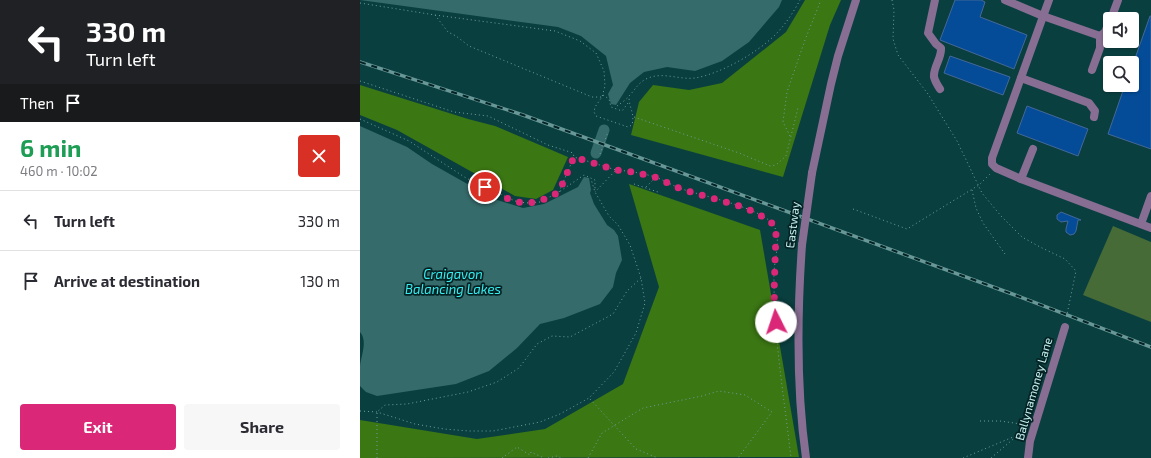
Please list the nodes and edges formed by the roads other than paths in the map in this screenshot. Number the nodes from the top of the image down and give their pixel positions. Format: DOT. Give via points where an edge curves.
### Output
graph roads {
  1 [pos="856,0"];
  2 [pos="935,0"];
  3 [pos="1005,0"];
  4 [pos="1049,0"];
  5 [pos="1118,0"];
  6 [pos="1113,12"];
  7 [pos="1043,16"];
  8 [pos="1103,34"];
  9 [pos="1100,36"];
  10 [pos="1092,70"];
  11 [pos="1021,78"];
  12 [pos="940,89"];
  13 [pos="1094,117"];
  14 [pos="1033,150"];
  15 [pos="1021,179"];
  16 [pos="1151,196"];
  17 [pos="1141,224"];
  18 [pos="1151,228"];
  19 [pos="1065,327"];
  20 [pos="806,458"];
  21 [pos="1028,458"];
  1 -- 20 [label="street, Eastway, bridge" via="831,84 812,173 802,245 798,366 801,425"];
  2 -- 12 [label="street" via="928,33 941,48 942,53 934,77"];
  3 -- 7 [label="street"];
  4 -- 7 [label="street"];
  5 -- 6 [label="street"];
  7 -- 9 [label="street"];
  7 -- 11 [label="street"];
  8 -- 9 [label="street"];
  9 -- 10 [label="street" via="1100,48"];
  11 -- 13 [label="street" via="1088,103 1095,111"];
  11 -- 15 [label="street" via="992,158 992,164 996,168"];
  14 -- 15 [label="street"];
  15 -- 17 [label="street"];
  16 -- 17 [label="street"];
  17 -- 18 [label="street"];
  19 -- 21 [label="street, Ballynamoney Lane" via="1030,441"];
}
